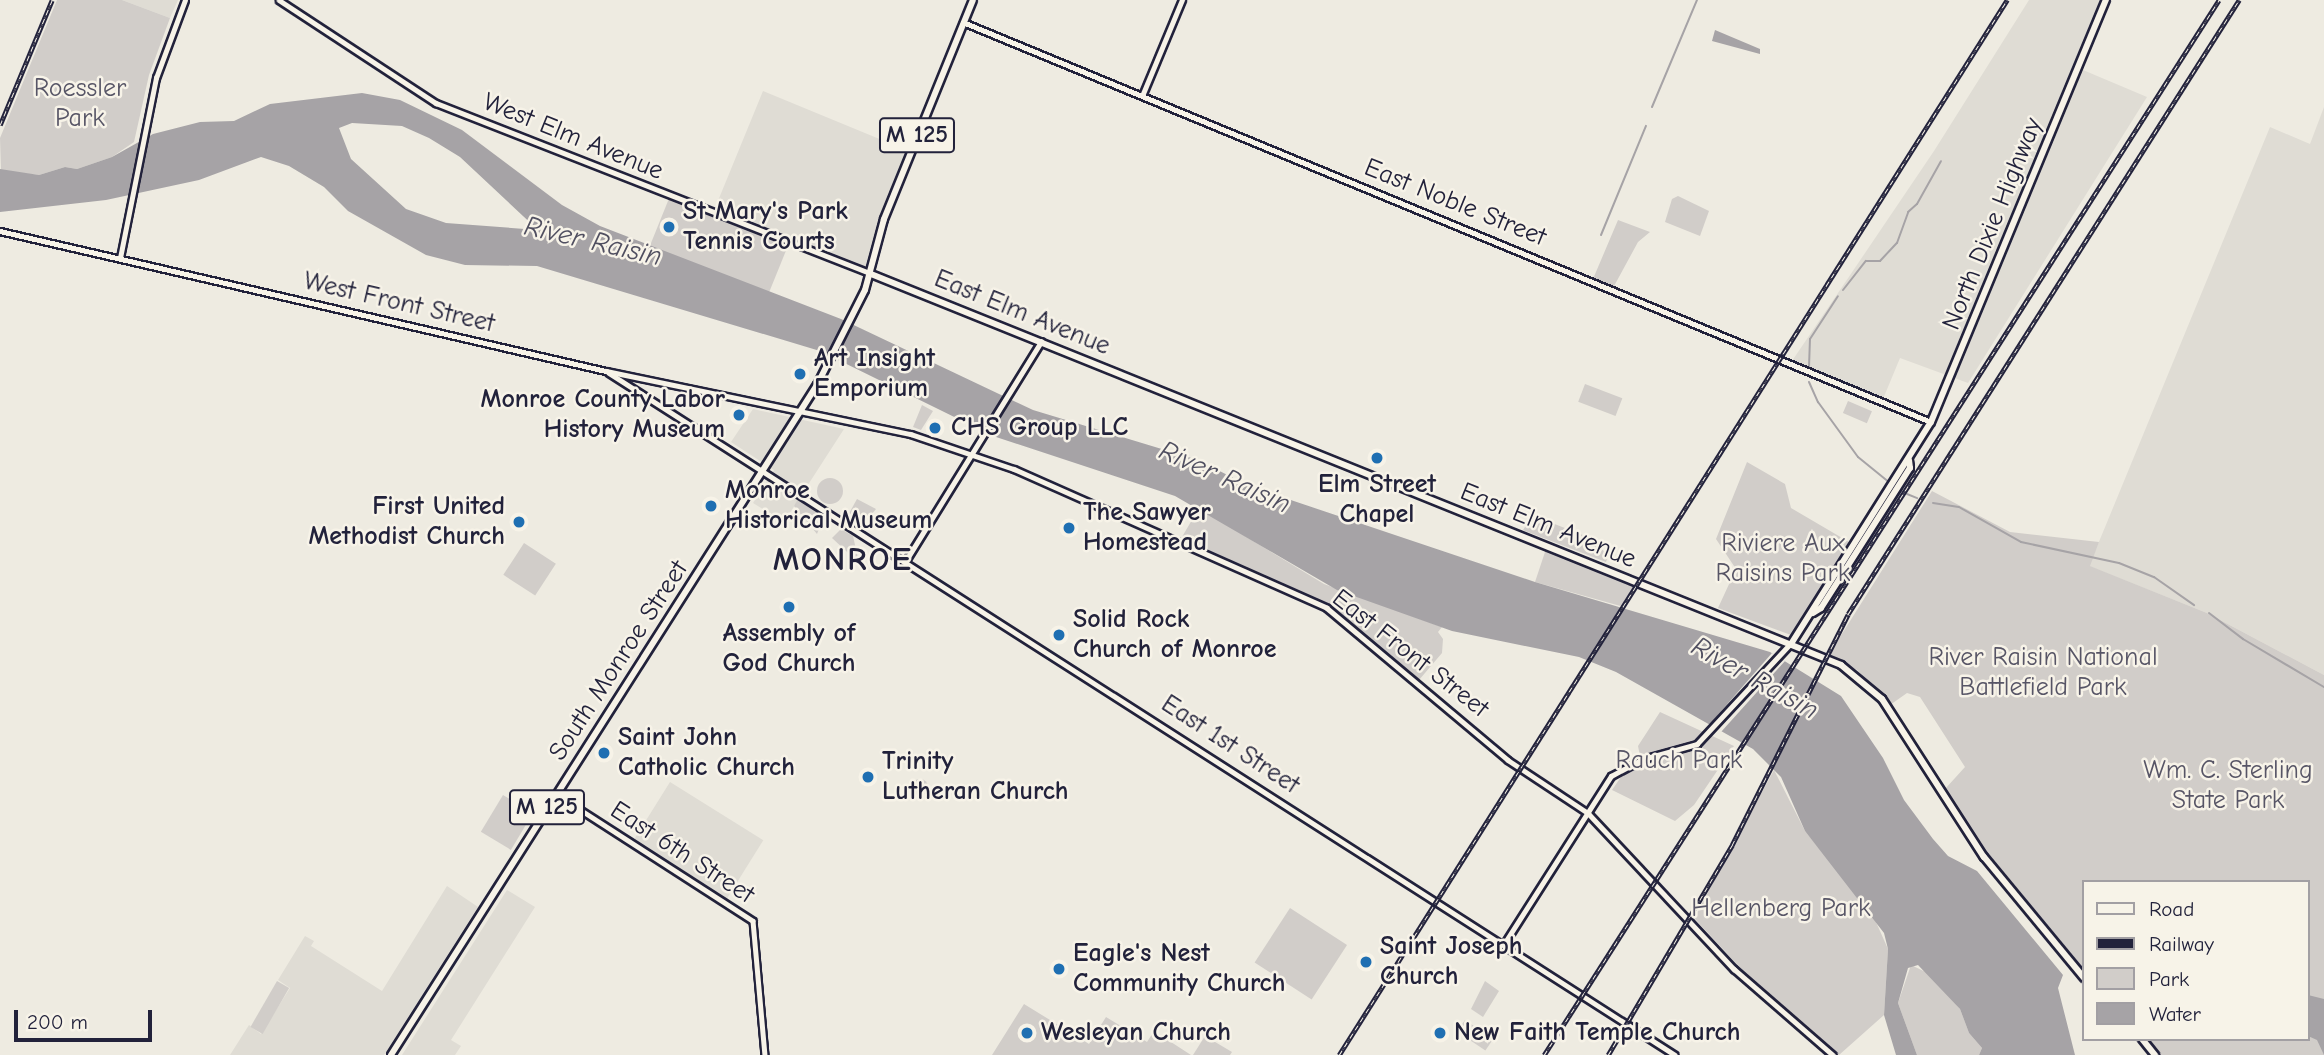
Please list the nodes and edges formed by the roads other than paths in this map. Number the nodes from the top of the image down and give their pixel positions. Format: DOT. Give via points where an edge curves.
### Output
graph roads {
  1 [pos="185,0"];
  2 [pos="279,0"];
  3 [pos="972,0"];
  4 [pos="1182,0"];
  5 [pos="2106,0"];
  6 [pos="963,22"];
  7 [pos="1142,96"];
  8 [pos="0,231"];
  9 [pos="120,258"];
  10 [pos="871,274"];
  11 [pos="1041,340"];
  12 [pos="606,371"];
  13 [pos="789,411"];
  14 [pos="800,413"];
  15 [pos="1931,422"];
  16 [pos="972,454"];
  17 [pos="763,471"];
  18 [pos="905,562"];
  19 [pos="1791,644"];
  20 [pos="555,794"];
  21 [pos="1588,813"];
  22 [pos="1504,944"];
  23 [pos="2082,976"];
  24 [pos="2143,1041"];
  25 [pos="391,1055"];
  26 [pos="765,1055"];
  27 [pos="1675,1055"];
  28 [pos="1833,1055"];
  29 [pos="2155,1055"];
  1 -- 9 [label="street" via="161,61"];
  2 -- 10 [label="street, West Elm Avenue" via="436,103"];
  3 -- 6 [label="main road, M 125"];
  4 -- 7 [label="street"];
  5 -- 15 [label="main road, North Dixie Highway"];
  6 -- 7 [label="street, East Noble Street"];
  6 -- 10 [label="main road, M 125" via="886,211"];
  7 -- 15 [label="street, East Noble Street"];
  8 -- 9 [label="street, West Front Street"];
  9 -- 12 [label="street, West Front Street"];
  10 -- 11 [label="main road, East Elm Avenue"];
  10 -- 14 [label="main road, South Monroe Street / M 125"];
  11 -- 16 [label="street" via="1011,397"];
  11 -- 19 [label="main road, East Elm Avenue"];
  12 -- 13 [label="street, West Front Street"];
  12 -- 17 [label="street, East 1st Street"];
  13 -- 14 [label="street, East Front Street"];
  14 -- 16 [label="street, East Front Street" via="908,434"];
  14 -- 17 [label="main road, South Monroe Street / M 125"];
  15 -- 19 [label="main road, North Dixie Highway"];
  16 -- 18 [label="street"];
  16 -- 21 [label="street, East Front Street" via="1327,608 1508,760"];
  17 -- 18 [label="street, East 1st Street"];
  17 -- 20 [label="main road, South Monroe Street / M 125"];
  18 -- 22 [label="street, East 1st Street"];
  19 -- 21 [label="street" via="1713,731 1697,744 1628,765 1599,790"];
  19 -- 23 [label="main road, East Elm Avenue" via="1841,665 1882,699 1984,857"];
  20 -- 25 [label="main road, South Monroe Street / M 125"];
  20 -- 26 [label="street, East 6th Street" via="752,921"];
  21 -- 22 [label="street"];
  21 -- 28 [label="street, East Front Street" via="1734,970"];
  22 -- 27 [label="street, East 1st Street"];
  24 -- 29 [label="main road"];
}
